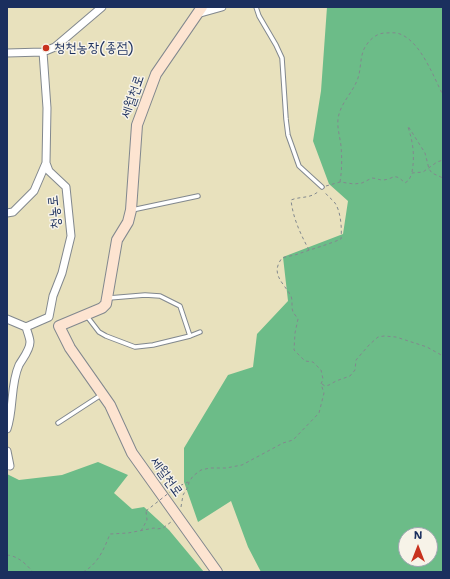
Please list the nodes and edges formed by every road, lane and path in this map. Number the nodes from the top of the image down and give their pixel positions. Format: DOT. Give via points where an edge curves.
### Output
graph roads {
  1 [pos="102,7"];
  2 [pos="222,7"];
  3 [pos="256,7"];
  4 [pos="199,11"];
  5 [pos="44,52"];
  6 [pos="7,53"];
  7 [pos="443,95"];
  8 [pos="443,160"];
  9 [pos="46,163"];
  10 [pos="429,169"];
  11 [pos="412,173"];
  12 [pos="443,178"];
  13 [pos="340,182"];
  14 [pos="322,187"];
  15 [pos="198,196"];
  16 [pos="131,210"];
  17 [pos="7,213"];
  18 [pos="309,250"];
  19 [pos="108,298"];
  20 [pos="86,314"];
  21 [pos="49,317"];
  22 [pos="7,319"];
  23 [pos="59,326"];
  24 [pos="26,327"];
  25 [pos="200,332"];
  26 [pos="190,336"];
  27 [pos="443,356"];
  28 [pos="321,384"];
  29 [pos="102,394"];
  30 [pos="58,423"];
  31 [pos="7,429"];
  32 [pos="7,451"];
  33 [pos="10,466"];
  34 [pos="189,482"];
  35 [pos="176,515"];
  36 [pos="140,531"];
  37 [pos="7,555"];
  38 [pos="33,572"];
  39 [pos="83,572"];
  40 [pos="217,572"];
  1 -- 5 [label="street" via="55,47"];
  2 -- 4 [label="street"];
  3 -- 14 [label="lane" via="282,58 288,135 299,166"];
  4 -- 16 [label="street, 세월천로" via="156,74 137,125"];
  5 -- 6 [label="street"];
  5 -- 9 [label="street"];
  7 -- 13 [label="path" via="430,68 410,40 398,33 382,33 371,39 364,48 355,84 340,109"];
  8 -- 10 [label="path"];
  9 -- 17 [label="street" via="34,191 13,212"];
  9 -- 21 [label="street, 청농로" via="49,171 66,187 71,236"];
  10 -- 11 [label="path"];
  10 -- 11 [label="path" via="425,153 408,126 414,147"];
  10 -- 12 [label="path"];
  11 -- 13 [label="path" via="405,183 394,176 381,180 372,178 354,184"];
  13 -- 14 [label="path"];
  14 -- 18 [label="path" via="309,197 296,197 291,200 297,227"];
  14 -- 18 [label="path" via="338,209 341,239"];
  15 -- 16 [label="lane"];
  16 -- 19 [label="street, 세월천로" via="128,222 117,240"];
  18 -- 28 [label="path" via="282,258 277,273 291,298 293,312 298,319 294,350 305,361 313,362 321,370"];
  19 -- 20 [label="street" via="102,308"];
  19 -- 26 [label="lane" via="160,296 180,306"];
  20 -- 23 [label="street"];
  20 -- 26 [label="lane" via="99,332 135,347"];
  21 -- 23 [label="street, 세월천로"];
  21 -- 24 [label="street"];
  22 -- 24 [label="street"];
  23 -- 29 [label="street, 세월천로" via="70,348"];
  24 -- 31 [label="street" via="30,342 19,366"];
  25 -- 26 [label="lane"];
  27 -- 28 [label="path" via="427,347 396,337 378,337 356,360 355,370 350,376 329,385"];
  28 -- 34 [label="path" via="324,393 319,413 294,440 283,443 242,465 202,470"];
  29 -- 30 [label="lane"];
  29 -- 35 [label="street, 세월천로" via="110,405 132,452"];
  32 -- 33 [label="street"];
  34 -- 35 [label="path"];
  34 -- 36 [label="path, bridge" via="175,488 146,511 147,520"];
  35 -- 36 [label="path" via="163,528 147,528"];
  35 -- 40 [label="street, 세월천로"];
  36 -- 39 [label="path" via="110,534 98,560"];
  37 -- 38 [label="path" via="26,564"];
}
